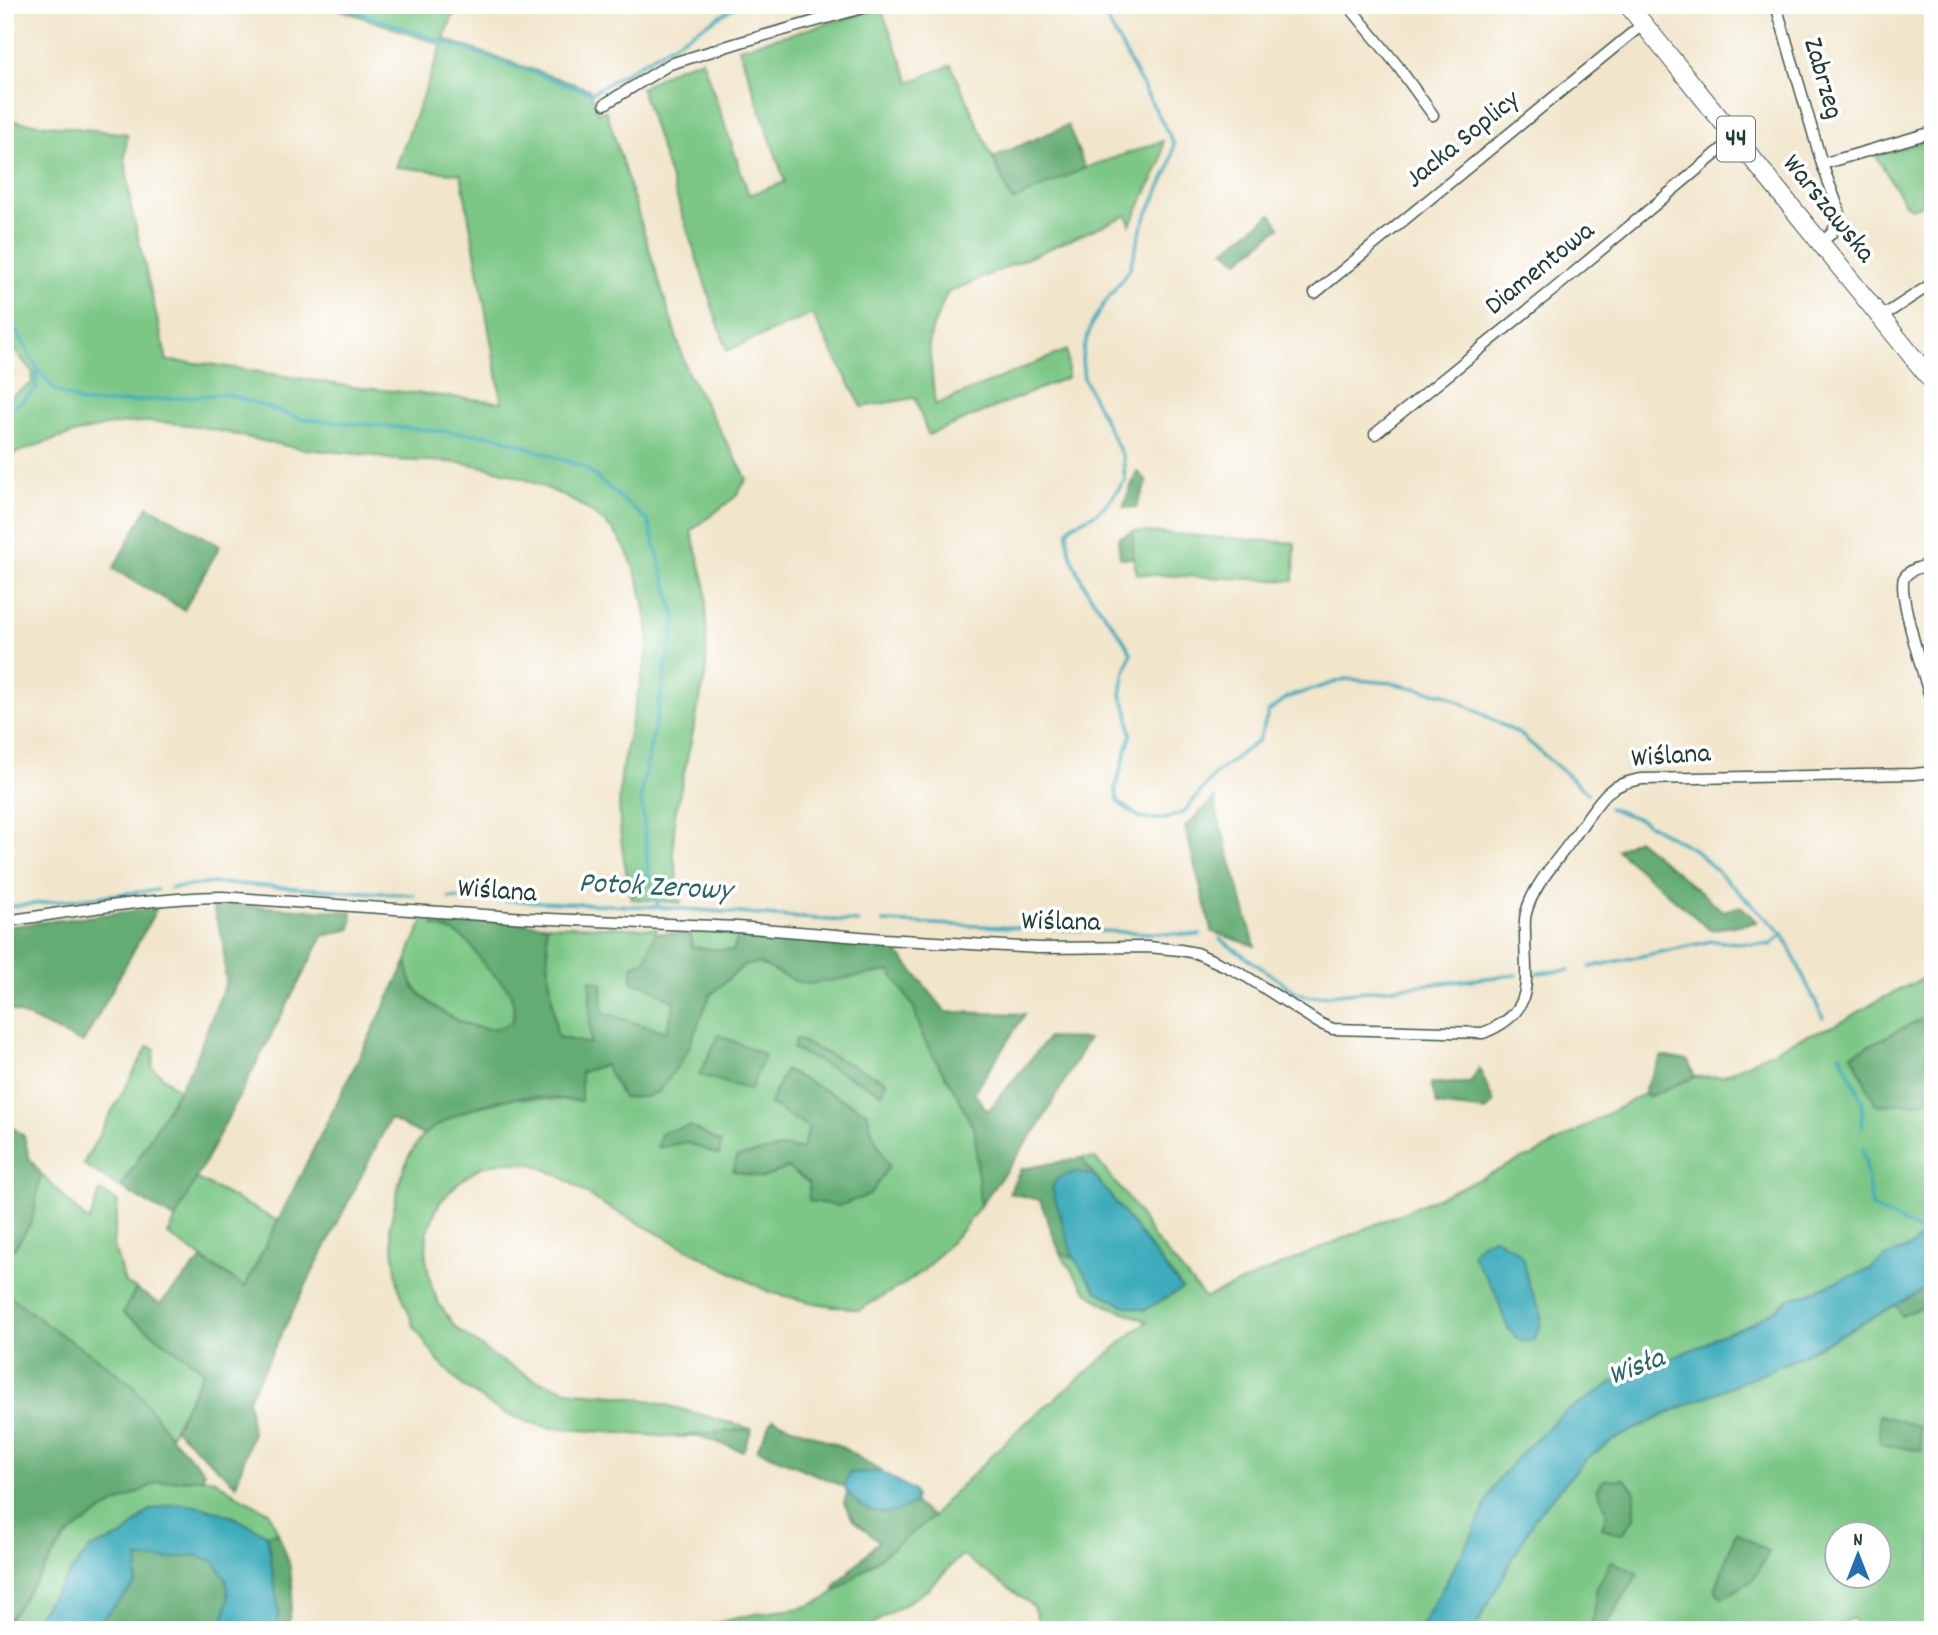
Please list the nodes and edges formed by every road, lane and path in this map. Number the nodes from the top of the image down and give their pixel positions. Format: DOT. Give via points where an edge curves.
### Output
graph roads {
  1 [pos="873,5"];
  2 [pos="1348,5"];
  3 [pos="1628,5"];
  4 [pos="1776,5"];
  5 [pos="1643,24"];
  6 [pos="605,104"];
  7 [pos="1433,115"];
  8 [pos="1933,132"];
  9 [pos="1735,138"];
  10 [pos="1822,164"];
  11 [pos="1820,243"];
  12 [pos="1933,283"];
  13 [pos="1315,293"];
  14 [pos="1881,317"];
  15 [pos="1933,382"];
  16 [pos="1375,435"];
  17 [pos="1933,564"];
  18 [pos="1933,707"];
  19 [pos="1933,772"];
  20 [pos="5,921"];
  1 -- 6 [label="street" via="670,64"];
  2 -- 7 [label="street"];
  3 -- 5 [label="main road, Warszawska / 44"];
  4 -- 10 [label="street, Zabrzeg"];
  5 -- 9 [label="main road, Warszawska / 44"];
  5 -- 13 [label="street, Jacka Soplicy"];
  8 -- 10 [label="street, Zabrzeg"];
  9 -- 11 [label="main road, Warszawska / 44"];
  9 -- 16 [label="street, Diamentowa"];
  10 -- 11 [label="street, Zabrzeg" via="1839,210 1838,222"];
  11 -- 14 [label="main road, Warszawska / 44"];
  12 -- 14 [label="street"];
  14 -- 15 [label="main road, Warszawska / 44"];
  17 -- 18 [label="street" via="1908,573 1903,581 1905,611"];
  19 -- 20 [label="street, Wiślana" via="1653,778 1618,785 1593,810 1531,896 1525,916 1525,995 1504,1023 1483,1033 1333,1030 1230,968 1196,953 1163,948 1038,948 222,897"];
}
